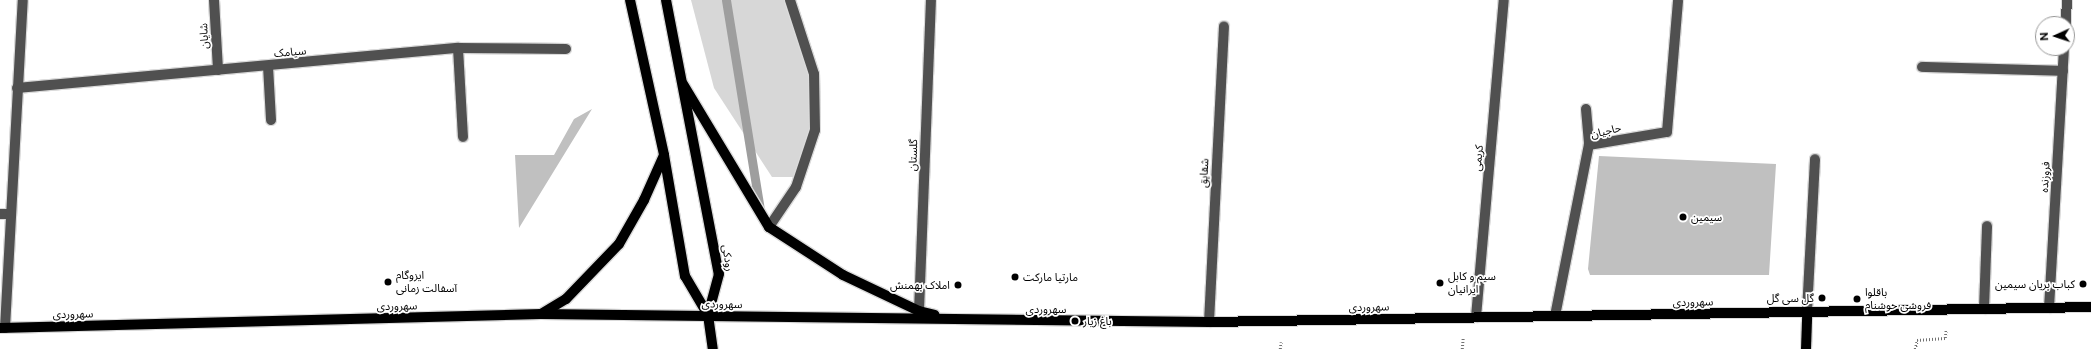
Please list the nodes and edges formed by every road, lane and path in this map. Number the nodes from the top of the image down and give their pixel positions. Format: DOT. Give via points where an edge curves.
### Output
graph roads {
  1 [pos="23,0"];
  2 [pos="214,0"];
  3 [pos="630,0"];
  4 [pos="666,0"];
  5 [pos="790,0"];
  6 [pos="931,0"];
  7 [pos="1504,0"];
  8 [pos="1678,0"];
  9 [pos="2067,0"];
  10 [pos="2066,16"];
  11 [pos="1224,26"];
  12 [pos="458,48"];
  13 [pos="566,49"];
  14 [pos="2064,56"];
  15 [pos="268,66"];
  16 [pos="1922,67"];
  17 [pos="218,70"];
  18 [pos="2063,71"];
  19 [pos="683,84"];
  20 [pos="17,88"];
  21 [pos="1586,109"];
  22 [pos="271,120"];
  23 [pos="463,137"];
  24 [pos="1589,145"];
  25 [pos="664,155"];
  26 [pos="1816,159"];
  27 [pos="0,214"];
  28 [pos="11,214"];
  29 [pos="1987,226"];
  30 [pos="769,227"];
  31 [pos="2091,307"];
  32 [pos="2049,308"];
  33 [pos="1984,309"];
  34 [pos="1949,310"];
  35 [pos="919,311"];
  36 [pos="1807,312"];
  37 [pos="541,314"];
  38 [pos="708,315"];
  39 [pos="1555,316"];
  40 [pos="1476,317"];
  41 [pos="955,320"];
  42 [pos="1208,322"];
  43 [pos="3,328"];
  44 [pos="713,349"];
  45 [pos="1806,349"];
  46 [pos="1915,349"];
  1 -- 20 [label="street"];
  2 -- 17 [label="street, شایان"];
  3 -- 25 [label="main road"];
  4 -- 19 [label="main road, رودکی"];
  5 -- 30 [label="street" via="814,74 815,130 796,187"];
  6 -- 35 [label="street, گلستان"];
  7 -- 40 [label="street, کریمی"];
  8 -- 24 [label="street, حاجیان" via="1667,132"];
  9 -- 10 [label="street"];
  11 -- 42 [label="street, شقایق"];
  12 -- 13 [label="street, سیامک"];
  12 -- 15 [label="street, سیامک"];
  12 -- 23 [label="street"];
  14 -- 18 [label="street, فروزنده"];
  15 -- 17 [label="street, سیامک"];
  15 -- 22 [label="street"];
  16 -- 18 [label="street"];
  17 -- 20 [label="street, سیامک"];
  18 -- 32 [label="street, فروزنده"];
  19 -- 30 [label="main road"];
  19 -- 38 [label="main road, رودکی" via="720,274"];
  20 -- 28 [label="street"];
  21 -- 24 [label="street"];
  24 -- 39 [label="street, حاجیان"];
  25 -- 37 [label="main road" via="644,200 619,244 566,299"];
  25 -- 38 [label="main road" via="685,276"];
  26 -- 36 [label="street"];
  27 -- 28 [label="street"];
  28 -- 43 [label="street"];
  29 -- 33 [label="street"];
  30 -- 35 [label="main road" via="843,275"];
  31 -- 32 [label="main road, سهروردی"];
  32 -- 33 [label="main road, سهروردی"];
  33 -- 34 [label="main road, سهروردی"];
  34 -- 36 [label="main road, سهروردی"];
  34 -- 46 [label="path" via="1945,338 1917,340"];
  35 -- 41 [label="main road"];
  36 -- 39 [label="main road, سهروردی"];
  36 -- 45 [label="main road"];
  37 -- 38 [label="main road, سهروردی"];
  37 -- 43 [label="main road, سهروردی"];
  38 -- 41 [label="main road, سهروردی"];
  38 -- 44 [label="main road"];
  39 -- 40 [label="main road, سهروردی"];
  40 -- 42 [label="main road, سهروردی"];
  41 -- 42 [label="main road, سهروردی"];
}
